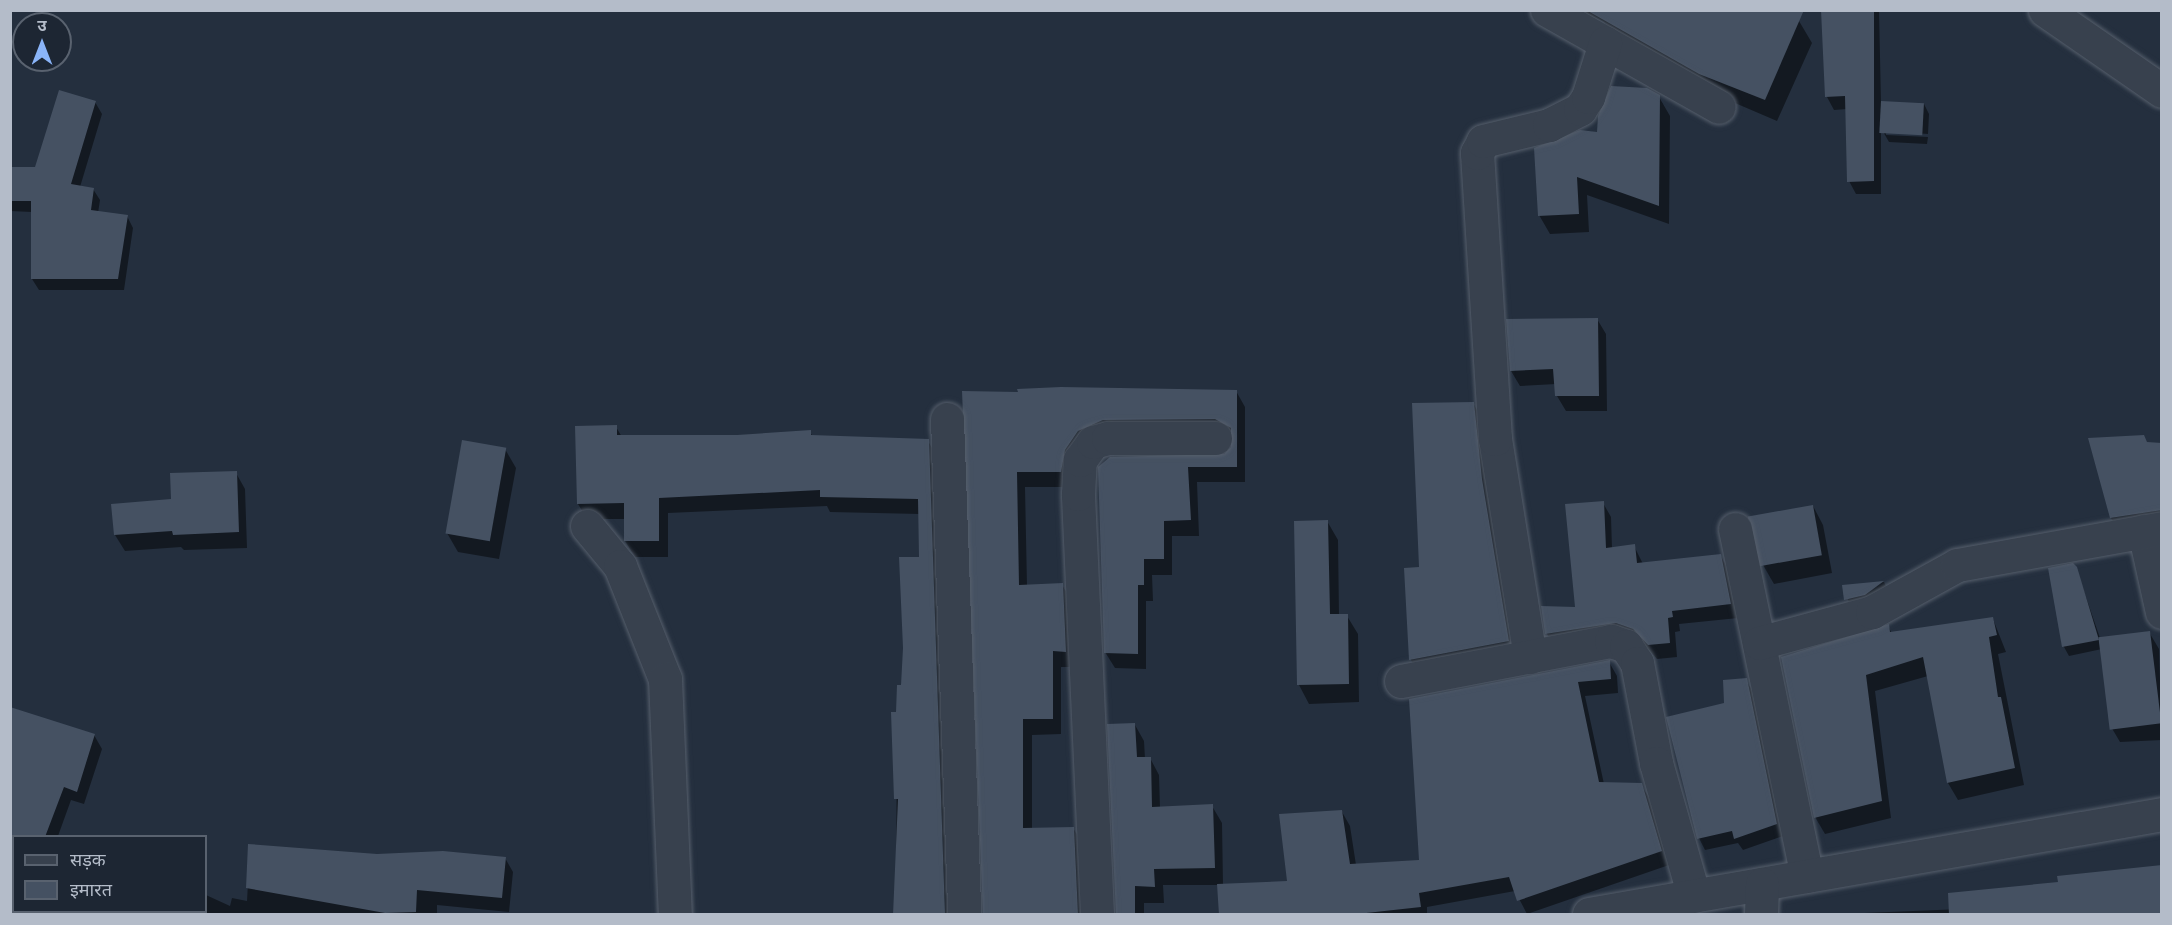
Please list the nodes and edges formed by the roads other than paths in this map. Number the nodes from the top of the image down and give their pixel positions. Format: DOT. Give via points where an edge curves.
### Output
graph roads {
  1 [pos="1547,10"];
  2 [pos="2045,10"];
  3 [pos="1594,28"];
  4 [pos="2162,91"];
  5 [pos="1719,108"];
  6 [pos="947,419"];
  7 [pos="1215,438"];
  8 [pos="587,526"];
  9 [pos="1735,529"];
  10 [pos="2153,529"];
  11 [pos="2162,612"];
  12 [pos="1759,643"];
  13 [pos="1530,657"];
  14 [pos="1401,681"];
  15 [pos="2162,814"];
  16 [pos="1807,876"];
  17 [pos="1694,896"];
  18 [pos="1762,899"];
  19 [pos="675,915"];
  20 [pos="964,915"];
  21 [pos="1097,915"];
  22 [pos="1589,915"];
  1 -- 3 [label="street"];
  2 -- 4 [label="street"];
  3 -- 5 [label="street"];
  3 -- 13 [label="street" via="1588,97 1580,109 1550,125 1483,141 1477,153 1495,439"];
  6 -- 20 [label="street"];
  7 -- 21 [label="street" via="1108,438 1093,442 1080,460 1078,494"];
  8 -- 19 [label="street" via="620,566 664,680"];
  9 -- 12 [label="street"];
  10 -- 11 [label="street"];
  10 -- 12 [label="street" via="1957,565 1872,612"];
  12 -- 16 [label="street"];
  13 -- 14 [label="street"];
  13 -- 17 [label="street" via="1611,641 1626,646 1637,663 1656,763"];
  15 -- 16 [label="street"];
  16 -- 18 [label="street"];
  17 -- 18 [label="street"];
  17 -- 22 [label="street"];
}
